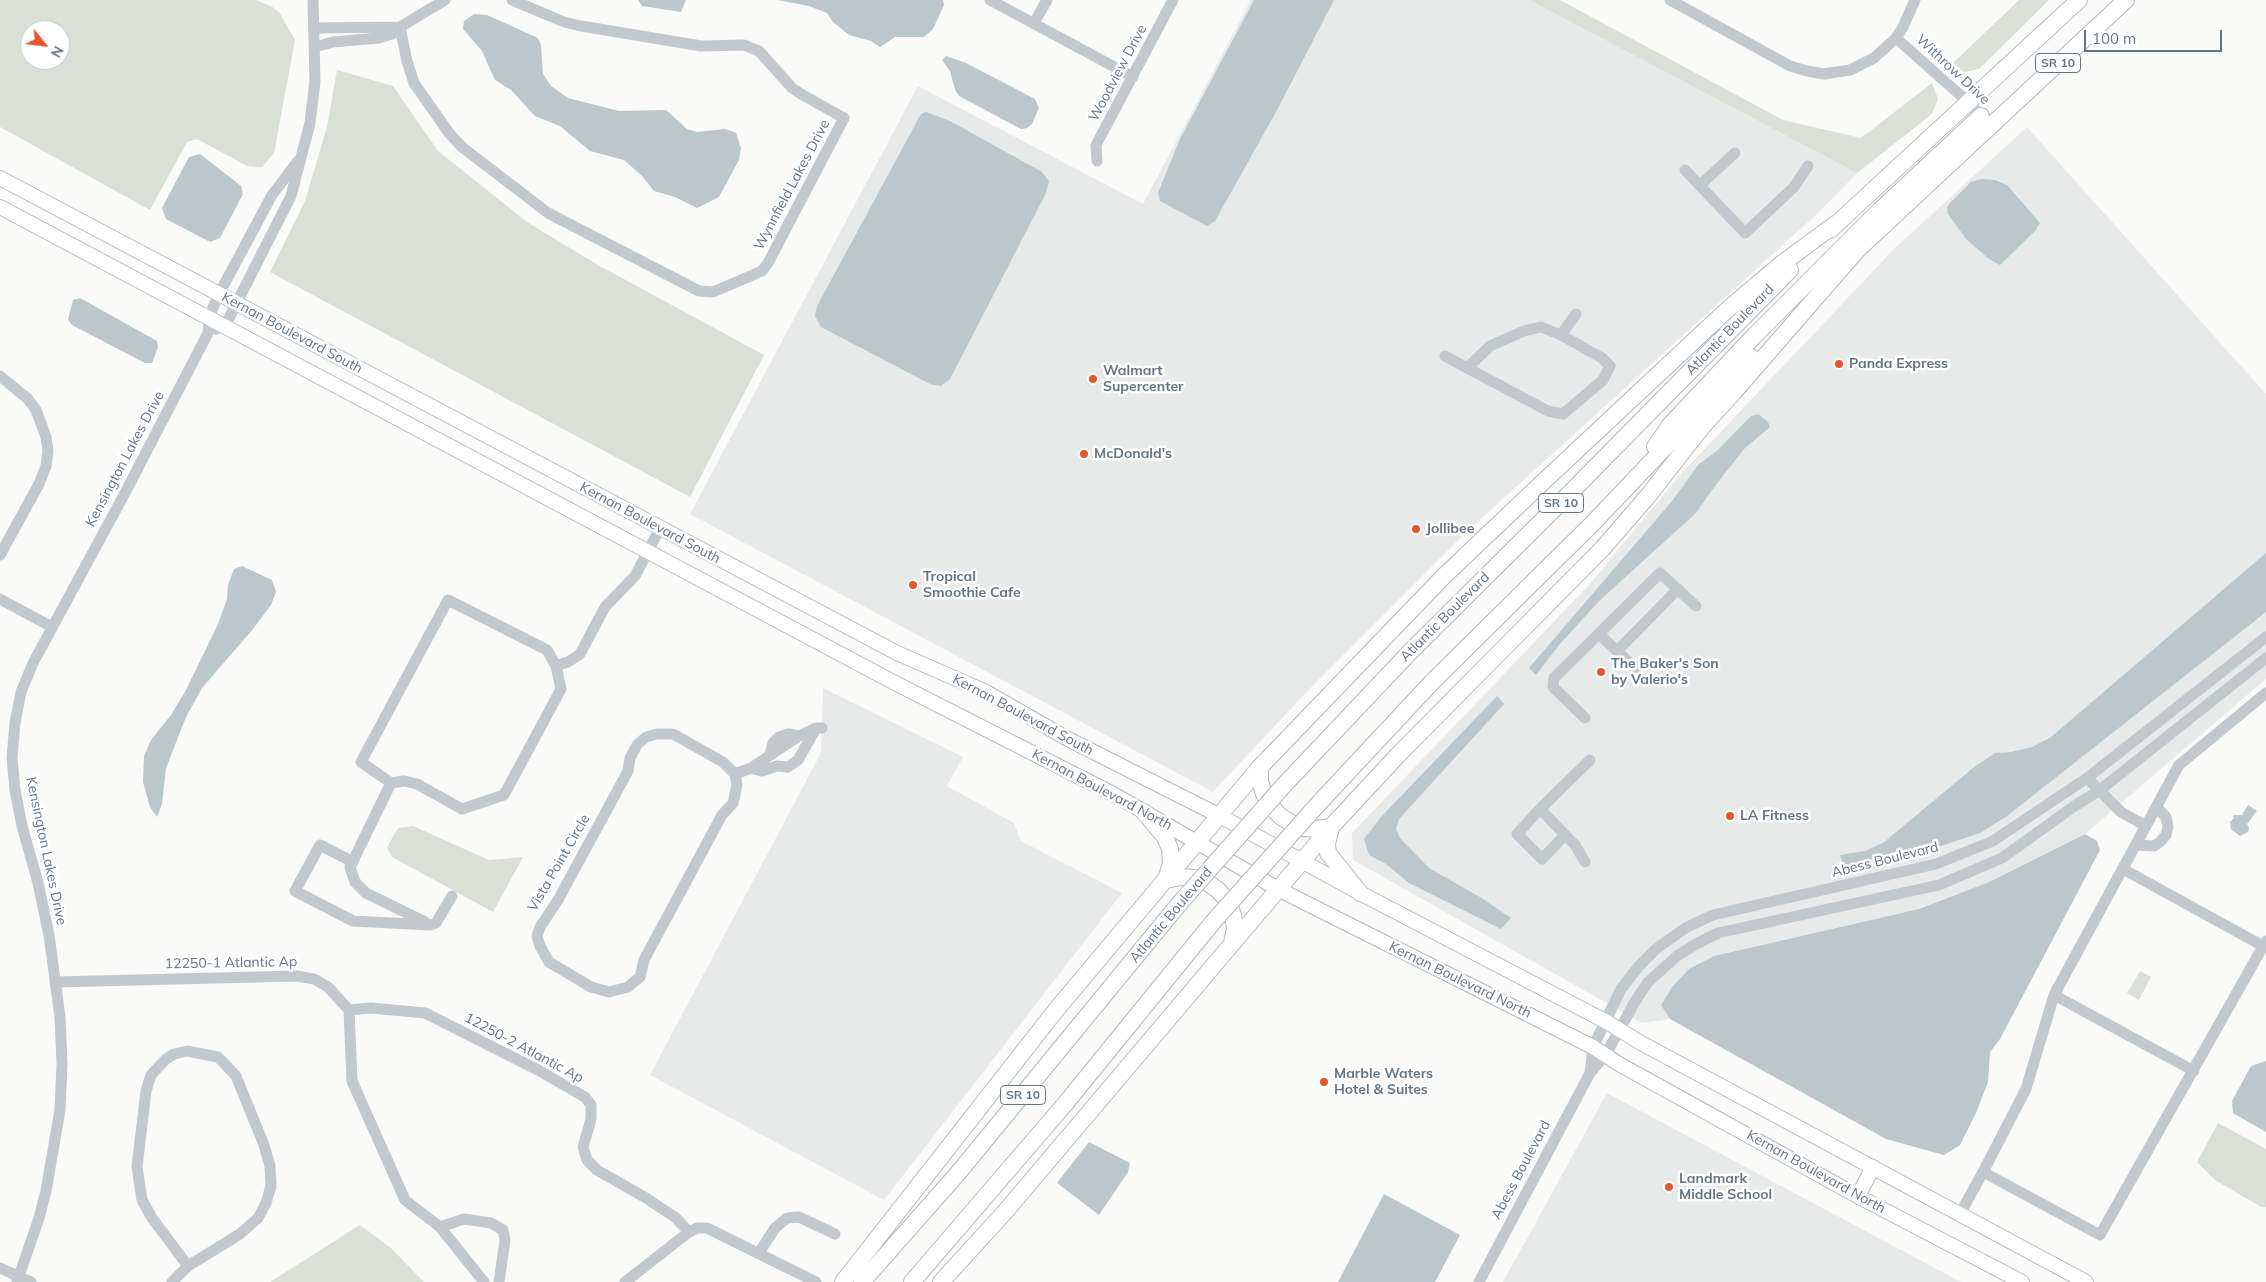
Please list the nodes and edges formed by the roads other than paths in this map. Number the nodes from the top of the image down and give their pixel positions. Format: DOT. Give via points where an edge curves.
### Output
graph roads {
  1 [pos="313,0"];
  2 [pos="445,0"];
  3 [pos="512,0"];
  4 [pos="990,0"];
  5 [pos="1046,0"];
  6 [pos="1173,0"];
  7 [pos="1670,0"];
  8 [pos="1915,0"];
  9 [pos="2078,0"];
  10 [pos="2126,0"];
  11 [pos="1034,23"];
  12 [pos="400,27"];
  13 [pos="314,28"];
  14 [pos="1896,38"];
  15 [pos="315,47"];
  16 [pos="1133,77"];
  17 [pos="1968,102"];
  18 [pos="1986,121"];
  19 [pos="1735,153"];
  20 [pos="298,161"];
  21 [pos="1097,162"];
  22 [pos="1808,166"];
  23 [pos="1685,170"];
  24 [pos="0,178"];
  25 [pos="1700,186"];
  26 [pos="0,207"];
  27 [pos="1837,223"];
  28 [pos="1858,248"];
  29 [pos="219,294"];
  30 [pos="236,304"];
  31 [pos="1576,314"];
  32 [pos="209,317"];
  33 [pos="225,326"];
  34 [pos="208,333"];
  35 [pos="1562,335"];
  36 [pos="1445,356"];
  37 [pos="1467,368"];
  38 [pos="0,376"];
  39 [pos="1630,484"];
  40 [pos="660,528"];
  41 [pos="649,551"];
  42 [pos="0,555"];
  43 [pos="1678,589"];
  44 [pos="0,599"];
  45 [pos="1696,606"];
  46 [pos="52,627"];
  47 [pos="1599,634"];
  48 [pos="2266,637"];
  49 [pos="1617,651"];
  50 [pos="2266,658"];
  51 [pos="556,666"];
  52 [pos="1635,668"];
  53 [pos="895,682"];
  54 [pos="2266,692"];
  55 [pos="1585,718"];
  56 [pos="1590,760"];
  57 [pos="1260,767"];
  58 [pos="751,768"];
  59 [pos="735,774"];
  60 [pos="2087,778"];
  61 [pos="391,783"];
  62 [pos="2100,790"];
  63 [pos="2156,807"];
  64 [pos="1540,809"];
  65 [pos="1144,812"];
  66 [pos="1220,816"];
  67 [pos="2146,826"];
  68 [pos="1331,827"];
  69 [pos="1565,835"];
  70 [pos="1197,843"];
  71 [pos="2136,845"];
  72 [pos="1303,860"];
  73 [pos="353,862"];
  74 [pos="1585,862"];
  75 [pos="2123,869"];
  76 [pos="1166,880"];
  77 [pos="1278,889"];
  78 [pos="1360,893"];
  79 [pos="452,896"];
  80 [pos="430,925"];
  81 [pos="1232,943"];
  82 [pos="2265,944"];
  83 [pos="55,982"];
  84 [pos="2054,995"];
  85 [pos="349,1010"];
  86 [pos="1605,1021"];
  87 [pos="1620,1030"];
  88 [pos="1593,1047"];
  89 [pos="1606,1054"];
  90 [pos="2194,1071"];
  91 [pos="1590,1073"];
  92 [pos="1874,1167"];
  93 [pos="1982,1172"];
  94 [pos="1858,1196"];
  95 [pos="1960,1214"];
  96 [pos="440,1227"];
  97 [pos="689,1232"];
  98 [pos="835,1234"];
  99 [pos="759,1253"];
  100 [pos="188,1266"];
  101 [pos="0,1268"];
  102 [pos="18,1279"];
  103 [pos="31,1282"];
  104 [pos="172,1282"];
  105 [pos="484,1282"];
  106 [pos="500,1282"];
  107 [pos="625,1282"];
  108 [pos="816,1282"];
  109 [pos="842,1282"];
  110 [pos="862,1282"];
  111 [pos="912,1282"];
  112 [pos="941,1282"];
  113 [pos="1478,1282"];
  114 [pos="2022,1282"];
  115 [pos="2086,1282"];
  1 -- 13 [label="street"];
  2 -- 12 [label="street"];
  3 -- 12 [label="street, Wynnfield Lakes Drive" via="581,26 701,46 744,45 759,51 800,94 844,118 762,271 713,292 700,291 548,213 479,161 449,133 414,83"];
  4 -- 11 [label="street"];
  5 -- 11 [label="street"];
  6 -- 16 [label="street, Woodview Drive"];
  7 -- 14 [label="street" via="1790,66 1816,73 1842,72 1858,67 1874,58"];
  8 -- 14 [label="street"];
  9 -- 17 [label="highway, Atlantic Boulevard / SR 10"];
  10 -- 18 [label="highway, SR 10"];
  11 -- 16 [label="street"];
  12 -- 13 [label="street"];
  12 -- 15 [label="street" via="379,38"];
  13 -- 15 [label="street"];
  14 -- 17 [label="street, Withrow Drive"];
  15 -- 20 [label="street" via="310,123"];
  16 -- 21 [label="street, Woodview Drive" via="1096,145"];
  17 -- 18 [label="street, Withrow Drive"];
  17 -- 27 [label="highway, Atlantic Boulevard / SR 10"];
  18 -- 28 [label="highway, SR 10"];
  18 -- 39 [label="highway" via="1880,210 1755,335 1670,425"];
  19 -- 25 [label="street"];
  20 -- 29 [label="street, Kensington Lakes Drive" via="272,195"];
  20 -- 30 [label="street" via="291,196"];
  22 -- 25 [label="street" via="1794,187 1745,232"];
  23 -- 25 [label="street"];
  24 -- 29 [label="main road, Kernan Boulevard South"];
  26 -- 32 [label="main road, Kernan Boulevard South"];
  27 -- 57 [label="highway" via="1728,309 1536,489 1437,583"];
  27 -- 110 [label="highway, Atlantic Boulevard / SR 10, bridge" via="1424,638 1285,784 1179,904 959,1172"];
  28 -- 39 [label="highway, SR 10"];
  28 -- 68 [label="highway" via="1702,427 1603,548"];
  29 -- 30 [label="main road, Kernan Boulevard South"];
  29 -- 32 [label="street, Kensington Lakes Drive"];
  30 -- 33 [label="street"];
  30 -- 40 [label="main road, Kernan Boulevard South"];
  31 -- 35 [label="street"];
  32 -- 33 [label="main road, Kernan Boulevard South"];
  32 -- 34 [label="street, Kensington Lakes Drive"];
  33 -- 34 [label="street"];
  33 -- 41 [label="main road, Kernan Boulevard South"];
  34 -- 46 [label="street, Kensington Lakes Drive"];
  35 -- 37 [label="street" via="1541,327 1524,331 1490,346"];
  35 -- 37 [label="street" via="1610,366 1603,380 1562,414 1548,411"];
  36 -- 37 [label="street"];
  38 -- 42 [label="street" via="28,399 41,420 48,451 39,484"];
  39 -- 111 [label="highway, SR 10, bridge" via="1434,681 1320,802 1213,922"];
  40 -- 41 [label="street"];
  40 -- 66 [label="main road, Kernan Boulevard South" via="897,653 986,692 1068,739"];
  41 -- 51 [label="street" via="635,576 605,607 580,654"];
  41 -- 53 [label="main road, Kernan Boulevard South"];
  43 -- 45 [label="street"];
  43 -- 47 [label="street" via="1660,572"];
  43 -- 49 [label="street"];
  44 -- 46 [label="street"];
  46 -- 83 [label="street, Kensington Lakes Drive" via="21,692 12,758 20,817 45,918"];
  47 -- 49 [label="street"];
  47 -- 55 [label="street" via="1554,678 1553,687"];
  48 -- 60 [label="street, Abess Boulevard"];
  49 -- 52 [label="street"];
  50 -- 62 [label="street, Abess Boulevard"];
  51 -- 61 [label="street" via="561,689 504,795 462,809 417,784 404,780"];
  51 -- 61 [label="street" via="547,650 448,600 361,762"];
  53 -- 65 [label="main road, Kernan Boulevard North" via="1115,794"];
  54 -- 63 [label="street" via="2179,765"];
  56 -- 64 [label="street"];
  57 -- 66 [label="highway"];
  57 -- 68 [label="highway" via="1264,794 1280,816 1304,828"];
  58 -- 58 [label="street" via="762,771 777,766 788,767 798,760 819,728 799,736"];
  58 -- 59 [label="street"];
  59 -- 59 [label="street, Vista Point Circle" via="723,762 673,734 646,737 637,745 628,771 540,927 537,936 549,962 592,987 609,992 628,987 640,977 644,960 722,815 734,803"];
  60 -- 62 [label="street"];
  60 -- 86 [label="street, Abess Boulevard" via="1993,841 1936,864 1698,921 1639,966 1621,989"];
  61 -- 73 [label="street"];
  62 -- 67 [label="street" via="2121,812"];
  62 -- 87 [label="street, Abess Boulevard" via="2002,858 1939,885 1762,923 1718,934 1696,944 1676,956 1648,982"];
  63 -- 67 [label="street"];
  63 -- 71 [label="street" via="2166,818 2166,835 2154,846"];
  64 -- 69 [label="street"];
  64 -- 69 [label="street" via="1517,834 1542,859"];
  65 -- 70 [label="main road, Kernan Boulevard North"];
  65 -- 76 [label="highway" via="1165,837 1170,849 1171,864"];
  66 -- 70 [label="highway"];
  66 -- 72 [label="main road, Kernan Boulevard South"];
  67 -- 71 [label="street"];
  68 -- 72 [label="highway"];
  68 -- 78 [label="highway" via="1328,853"];
  69 -- 74 [label="street"];
  70 -- 76 [label="highway"];
  70 -- 77 [label="main road, Kernan Boulevard North"];
  71 -- 75 [label="street"];
  72 -- 77 [label="highway"];
  72 -- 78 [label="main road, Kernan Boulevard North"];
  73 -- 80 [label="street" via="350,868 355,882 366,893"];
  73 -- 80 [label="street" via="320,845 295,891 353,921"];
  75 -- 82 [label="street"];
  75 -- 84 [label="street"];
  76 -- 81 [label="highway" via="1194,878 1219,891 1233,915"];
  76 -- 109 [label="highway" via="1051,1017"];
  77 -- 81 [label="highway"];
  77 -- 88 [label="main road, Kernan Boulevard North"];
  78 -- 86 [label="main road, Kernan Boulevard North"];
  79 -- 80 [label="street" via="436,923"];
  81 -- 112 [label="highway" via="1004,1213"];
  82 -- 90 [label="street"];
  83 -- 85 [label="street, 12250-1 Atlantic Ap" via="297,976 314,978 328,987"];
  83 -- 102 [label="street, Kensington Lakes Drive" via="62,1064 60,1110 44,1200"];
  84 -- 90 [label="street"];
  84 -- 93 [label="street" via="2026,1089"];
  85 -- 96 [label="street" via="352,1081 405,1200"];
  85 -- 97 [label="street, 12250-2 Atlantic Ap" via="371,1008 425,1013 585,1097 592,1105 582,1148 587,1160 597,1170 676,1218"];
  86 -- 87 [label="main road, Kernan Boulevard North"];
  86 -- 88 [label="street, Abess Boulevard"];
  87 -- 89 [label="street, Abess Boulevard"];
  87 -- 92 [label="main road, Kernan Boulevard North"];
  88 -- 89 [label="main road, Kernan Boulevard North"];
  88 -- 91 [label="street, Abess Boulevard"];
  89 -- 91 [label="street, Abess Boulevard"];
  89 -- 94 [label="main road, Kernan Boulevard North"];
  90 -- 93 [label="street" via="2100,1235"];
  91 -- 113 [label="street, Abess Boulevard"];
  92 -- 94 [label="main road"];
  92 -- 95 [label="main road, Kernan Boulevard North"];
  93 -- 95 [label="street"];
  94 -- 114 [label="main road, Kernan Boulevard North"];
  95 -- 115 [label="main road, Kernan Boulevard North"];
  96 -- 105 [label="street"];
  96 -- 106 [label="street" via="464,1219 491,1223 503,1230 505,1240"];
  97 -- 99 [label="street" via="707,1228"];
  97 -- 107 [label="street"];
  98 -- 99 [label="street" via="799,1217 787,1218 775,1228"];
  99 -- 108 [label="street"];
  100 -- 100 [label="street" via="152,1218 137,1182 146,1091 151,1075 174,1054 187,1051 218,1058 236,1076 264,1145 271,1186 258,1218 240,1234"];
  100 -- 104 [label="street"];
  101 -- 102 [label="street"];
  102 -- 103 [label="street"];
}
